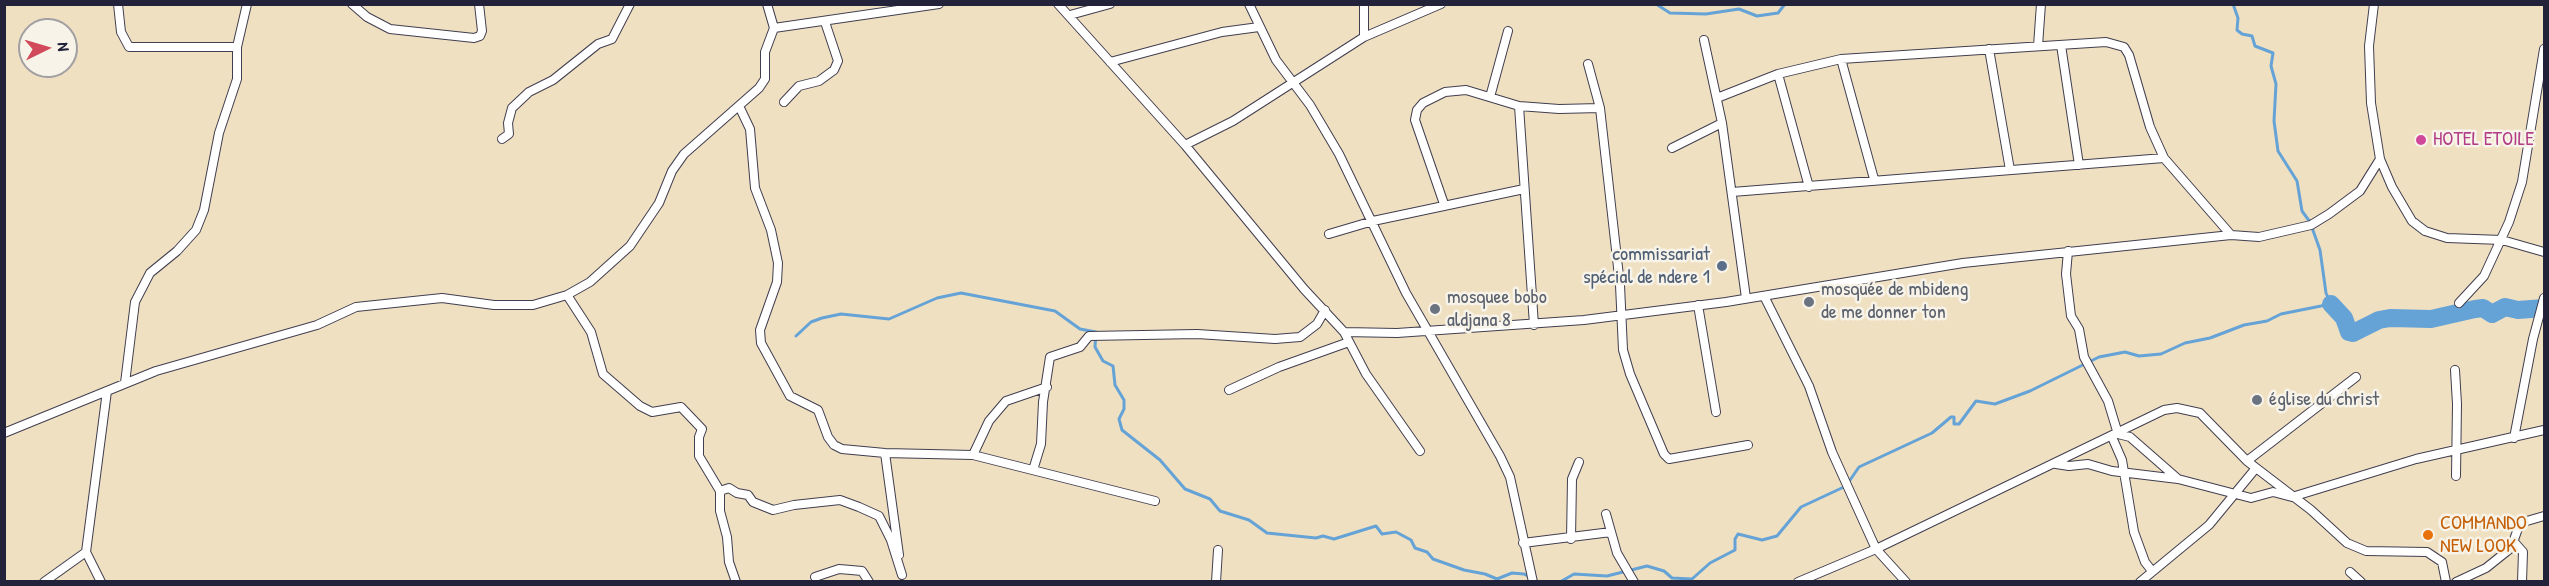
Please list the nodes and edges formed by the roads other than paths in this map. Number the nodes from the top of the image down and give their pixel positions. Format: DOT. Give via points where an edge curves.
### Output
graph roads {
  1 [pos="118,4"];
  2 [pos="247,4"];
  3 [pos="352,4"];
  4 [pos="479,4"];
  5 [pos="630,4"];
  6 [pos="767,4"];
  7 [pos="939,4"];
  8 [pos="1059,4"];
  9 [pos="1110,4"];
  10 [pos="1249,4"];
  11 [pos="1364,4"];
  12 [pos="1441,4"];
  13 [pos="2041,4"];
  14 [pos="2374,4"];
  15 [pos="1070,15"];
  16 [pos="825,22"];
  17 [pos="1259,27"];
  18 [pos="774,28"];
  19 [pos="1508,31"];
  20 [pos="1364,37"];
  21 [pos="1704,40"];
  22 [pos="2061,45"];
  23 [pos="2038,46"];
  24 [pos="237,47"];
  25 [pos="1989,49"];
  26 [pos="2544,49"];
  27 [pos="1841,59"];
  28 [pos="1110,62"];
  29 [pos="1588,64"];
  30 [pos="1778,74"];
  31 [pos="1291,82"];
  32 [pos="1490,97"];
  33 [pos="1717,98"];
  34 [pos="784,102"];
  35 [pos="739,106"];
  36 [pos="1519,106"];
  37 [pos="1600,108"];
  38 [pos="1722,123"];
  39 [pos="502,139"];
  40 [pos="1185,145"];
  41 [pos="1672,148"];
  42 [pos="2164,158"];
  43 [pos="2380,159"];
  44 [pos="2079,165"];
  45 [pos="2010,170"];
  46 [pos="1874,179"];
  47 [pos="1809,187"];
  48 [pos="1524,189"];
  49 [pos="1732,192"];
  50 [pos="1444,204"];
  51 [pos="1373,221"];
  52 [pos="1329,234"];
  53 [pos="2231,235"];
  54 [pos="2502,240"];
  55 [pos="2068,251"];
  56 [pos="2544,252"];
  57 [pos="567,295"];
  58 [pos="1764,296"];
  59 [pos="1746,298"];
  60 [pos="2544,298"];
  61 [pos="2459,303"];
  62 [pos="1698,305"];
  63 [pos="1325,310"];
  64 [pos="1622,315"];
  65 [pos="1534,325"];
  66 [pos="1426,331"];
  67 [pos="1344,332"];
  68 [pos="1349,342"];
  69 [pos="2455,370"];
  70 [pos="2356,377"];
  71 [pos="125,383"];
  72 [pos="1047,387"];
  73 [pos="1229,390"];
  74 [pos="107,391"];
  75 [pos="1716,412"];
  76 [pos="2544,430"];
  77 [pos="4,433"];
  78 [pos="2115,436"];
  79 [pos="2514,438"];
  80 [pos="1748,445"];
  81 [pos="1420,451"];
  82 [pos="2457,452"];
  83 [pos="885,453"];
  84 [pos="973,454"];
  85 [pos="2247,461"];
  86 [pos="1579,462"];
  87 [pos="2056,464"];
  88 [pos="2256,468"];
  89 [pos="1033,470"];
  90 [pos="2125,472"];
  91 [pos="2456,476"];
  92 [pos="2178,479"];
  93 [pos="720,491"];
  94 [pos="2232,495"];
  95 [pos="2292,497"];
  96 [pos="1155,501"];
  97 [pos="1606,514"];
  98 [pos="2544,516"];
  99 [pos="1611,532"];
  100 [pos="1571,539"];
  101 [pos="1523,543"];
  102 [pos="2516,543"];
  103 [pos="1876,549"];
  104 [pos="1218,550"];
  105 [pos="86,552"];
  106 [pos="2152,571"];
  107 [pos="2350,572"];
  108 [pos="815,577"];
  109 [pos="902,578"];
  110 [pos="44,582"];
  111 [pos="101,582"];
  112 [pos="736,582"];
  113 [pos="869,582"];
  114 [pos="1216,582"];
  115 [pos="1533,582"];
  116 [pos="1634,582"];
  117 [pos="1798,582"];
  118 [pos="1906,582"];
  119 [pos="2140,582"];
  120 [pos="2361,582"];
  121 [pos="2446,582"];
  122 [pos="2456,582"];
  123 [pos="2522,582"];
  1 -- 24 [label="street" via="121,32 129,47"];
  2 -- 24 [label="street"];
  3 -- 4 [label="street" via="390,29 474,38 482,31"];
  5 -- 39 [label="street" via="612,39 529,92 512,108 509,134"];
  6 -- 18 [label="street"];
  7 -- 16 [label="street"];
  8 -- 15 [label="street"];
  9 -- 15 [label="street"];
  10 -- 17 [label="street"];
  11 -- 20 [label="street"];
  12 -- 20 [label="street"];
  13 -- 23 [label="street"];
  14 -- 43 [label="street" via="2369,46 2371,103"];
  15 -- 28 [label="street"];
  16 -- 18 [label="street"];
  16 -- 34 [label="street" via="838,61 834,70 819,81 799,86"];
  17 -- 28 [label="street" via="1222,32"];
  17 -- 31 [label="street"];
  18 -- 35 [label="street" via="765,52 765,79"];
  19 -- 32 [label="street"];
  20 -- 31 [label="street"];
  21 -- 33 [label="street"];
  22 -- 23 [label="street"];
  22 -- 42 [label="street" via="2106,42 2124,47"];
  22 -- 44 [label="street"];
  23 -- 25 [label="street"];
  24 -- 71 [label="street" via="237,79 219,133 204,210 196,230 150,273 135,302"];
  25 -- 27 [label="street"];
  25 -- 45 [label="street"];
  26 -- 54 [label="street" via="2522,182"];
  27 -- 30 [label="street"];
  27 -- 46 [label="street"];
  28 -- 40 [label="street"];
  29 -- 37 [label="street"];
  30 -- 33 [label="street"];
  30 -- 47 [label="street"];
  31 -- 40 [label="street" via="1233,122"];
  31 -- 51 [label="street" via="1310,105 1339,154"];
  32 -- 36 [label="street"];
  32 -- 50 [label="street" via="1466,90 1445,93 1417,110 1415,120 1421,141"];
  33 -- 38 [label="street"];
  35 -- 57 [label="street" via="684,154 659,203 630,246 590,282"];
  35 -- 83 [label="street" via="754,147 755,188 778,256 777,282 760,330 761,343 790,396 818,410 834,445"];
  36 -- 37 [label="street"];
  36 -- 48 [label="street"];
  37 -- 64 [label="street"];
  38 -- 41 [label="street"];
  38 -- 49 [label="street"];
  40 -- 63 [label="street"];
  42 -- 44 [label="street"];
  42 -- 53 [label="street"];
  43 -- 53 [label="street" via="2360,191 2311,225 2259,237"];
  43 -- 54 [label="street" via="2412,221 2425,231 2447,237"];
  44 -- 45 [label="street"];
  45 -- 46 [label="street"];
  46 -- 47 [label="street"];
  47 -- 49 [label="street"];
  48 -- 50 [label="street"];
  48 -- 65 [label="street"];
  49 -- 59 [label="street"];
  50 -- 51 [label="street"];
  51 -- 52 [label="street"];
  51 -- 66 [label="street"];
  53 -- 55 [label="street"];
  54 -- 56 [label="street"];
  54 -- 61 [label="street" via="2484,276"];
  55 -- 58 [label="street" via="1930,267"];
  55 -- 78 [label="street" via="2071,316 2079,329 2084,357 2108,401"];
  57 -- 71 [label="street" via="533,305 442,298 356,307 317,325"];
  57 -- 93 [label="street" via="591,332 603,374 640,406 652,412 681,408 702,429 699,456"];
  58 -- 59 [label="street"];
  58 -- 103 [label="street" via="1809,386 1832,452"];
  59 -- 62 [label="street"];
  60 -- 79 [label="street"];
  62 -- 64 [label="street"];
  62 -- 75 [label="street"];
  63 -- 67 [label="street"];
  63 -- 72 [label="street" via="1317,324 1300,337 1089,336 1080,346 1050,357"];
  64 -- 65 [label="street"];
  64 -- 80 [label="street" via="1623,350 1630,374 1664,454 1669,459"];
  65 -- 66 [label="street"];
  66 -- 67 [label="street"];
  66 -- 101 [label="street" via="1505,466"];
  67 -- 68 [label="street"];
  68 -- 73 [label="street"];
  68 -- 81 [label="street" via="1366,374"];
  69 -- 82 [label="street"];
  70 -- 85 [label="street"];
  71 -- 74 [label="street"];
  72 -- 84 [label="street" via="1006,401 989,421"];
  72 -- 89 [label="street" via="1041,444"];
  74 -- 77 [label="street"];
  74 -- 105 [label="street"];
  76 -- 79 [label="street"];
  78 -- 85 [label="street" via="2164,410 2190,409 2200,413"];
  78 -- 87 [label="street"];
  78 -- 90 [label="street"];
  78 -- 92 [label="street" via="2130,437"];
  79 -- 82 [label="street"];
  82 -- 91 [label="street"];
  82 -- 95 [label="street" via="2416,459"];
  83 -- 84 [label="street"];
  83 -- 109 [label="street"];
  84 -- 89 [label="street"];
  85 -- 88 [label="street"];
  86 -- 100 [label="street" via="1572,479"];
  87 -- 90 [label="street" via="2088,464"];
  87 -- 103 [label="street"];
  88 -- 94 [label="street"];
  88 -- 95 [label="street"];
  89 -- 96 [label="street"];
  90 -- 92 [label="street"];
  90 -- 106 [label="street" via="2134,532"];
  92 -- 94 [label="street"];
  93 -- 109 [label="street" via="729,488 773,510 840,500 879,516"];
  93 -- 112 [label="street" via="720,511"];
  94 -- 95 [label="street" via="2251,498 2273,492"];
  94 -- 106 [label="street" via="2209,525"];
  95 -- 121 [label="street" via="2347,543 2366,551 2435,555 2442,562"];
  97 -- 99 [label="street"];
  98 -- 102 [label="street" via="2520,523 2515,531"];
  99 -- 100 [label="street"];
  99 -- 116 [label="street" via="1617,553"];
  100 -- 101 [label="street"];
  101 -- 115 [label="street"];
  102 -- 122 [label="street" via="2486,568"];
  102 -- 123 [label="street" via="2523,552"];
  103 -- 117 [label="street"];
  103 -- 118 [label="street"];
  104 -- 114 [label="street"];
  105 -- 110 [label="street"];
  105 -- 111 [label="street"];
  106 -- 119 [label="street"];
  107 -- 120 [label="street"];
  108 -- 113 [label="street" via="839,569 862,571"];
}
